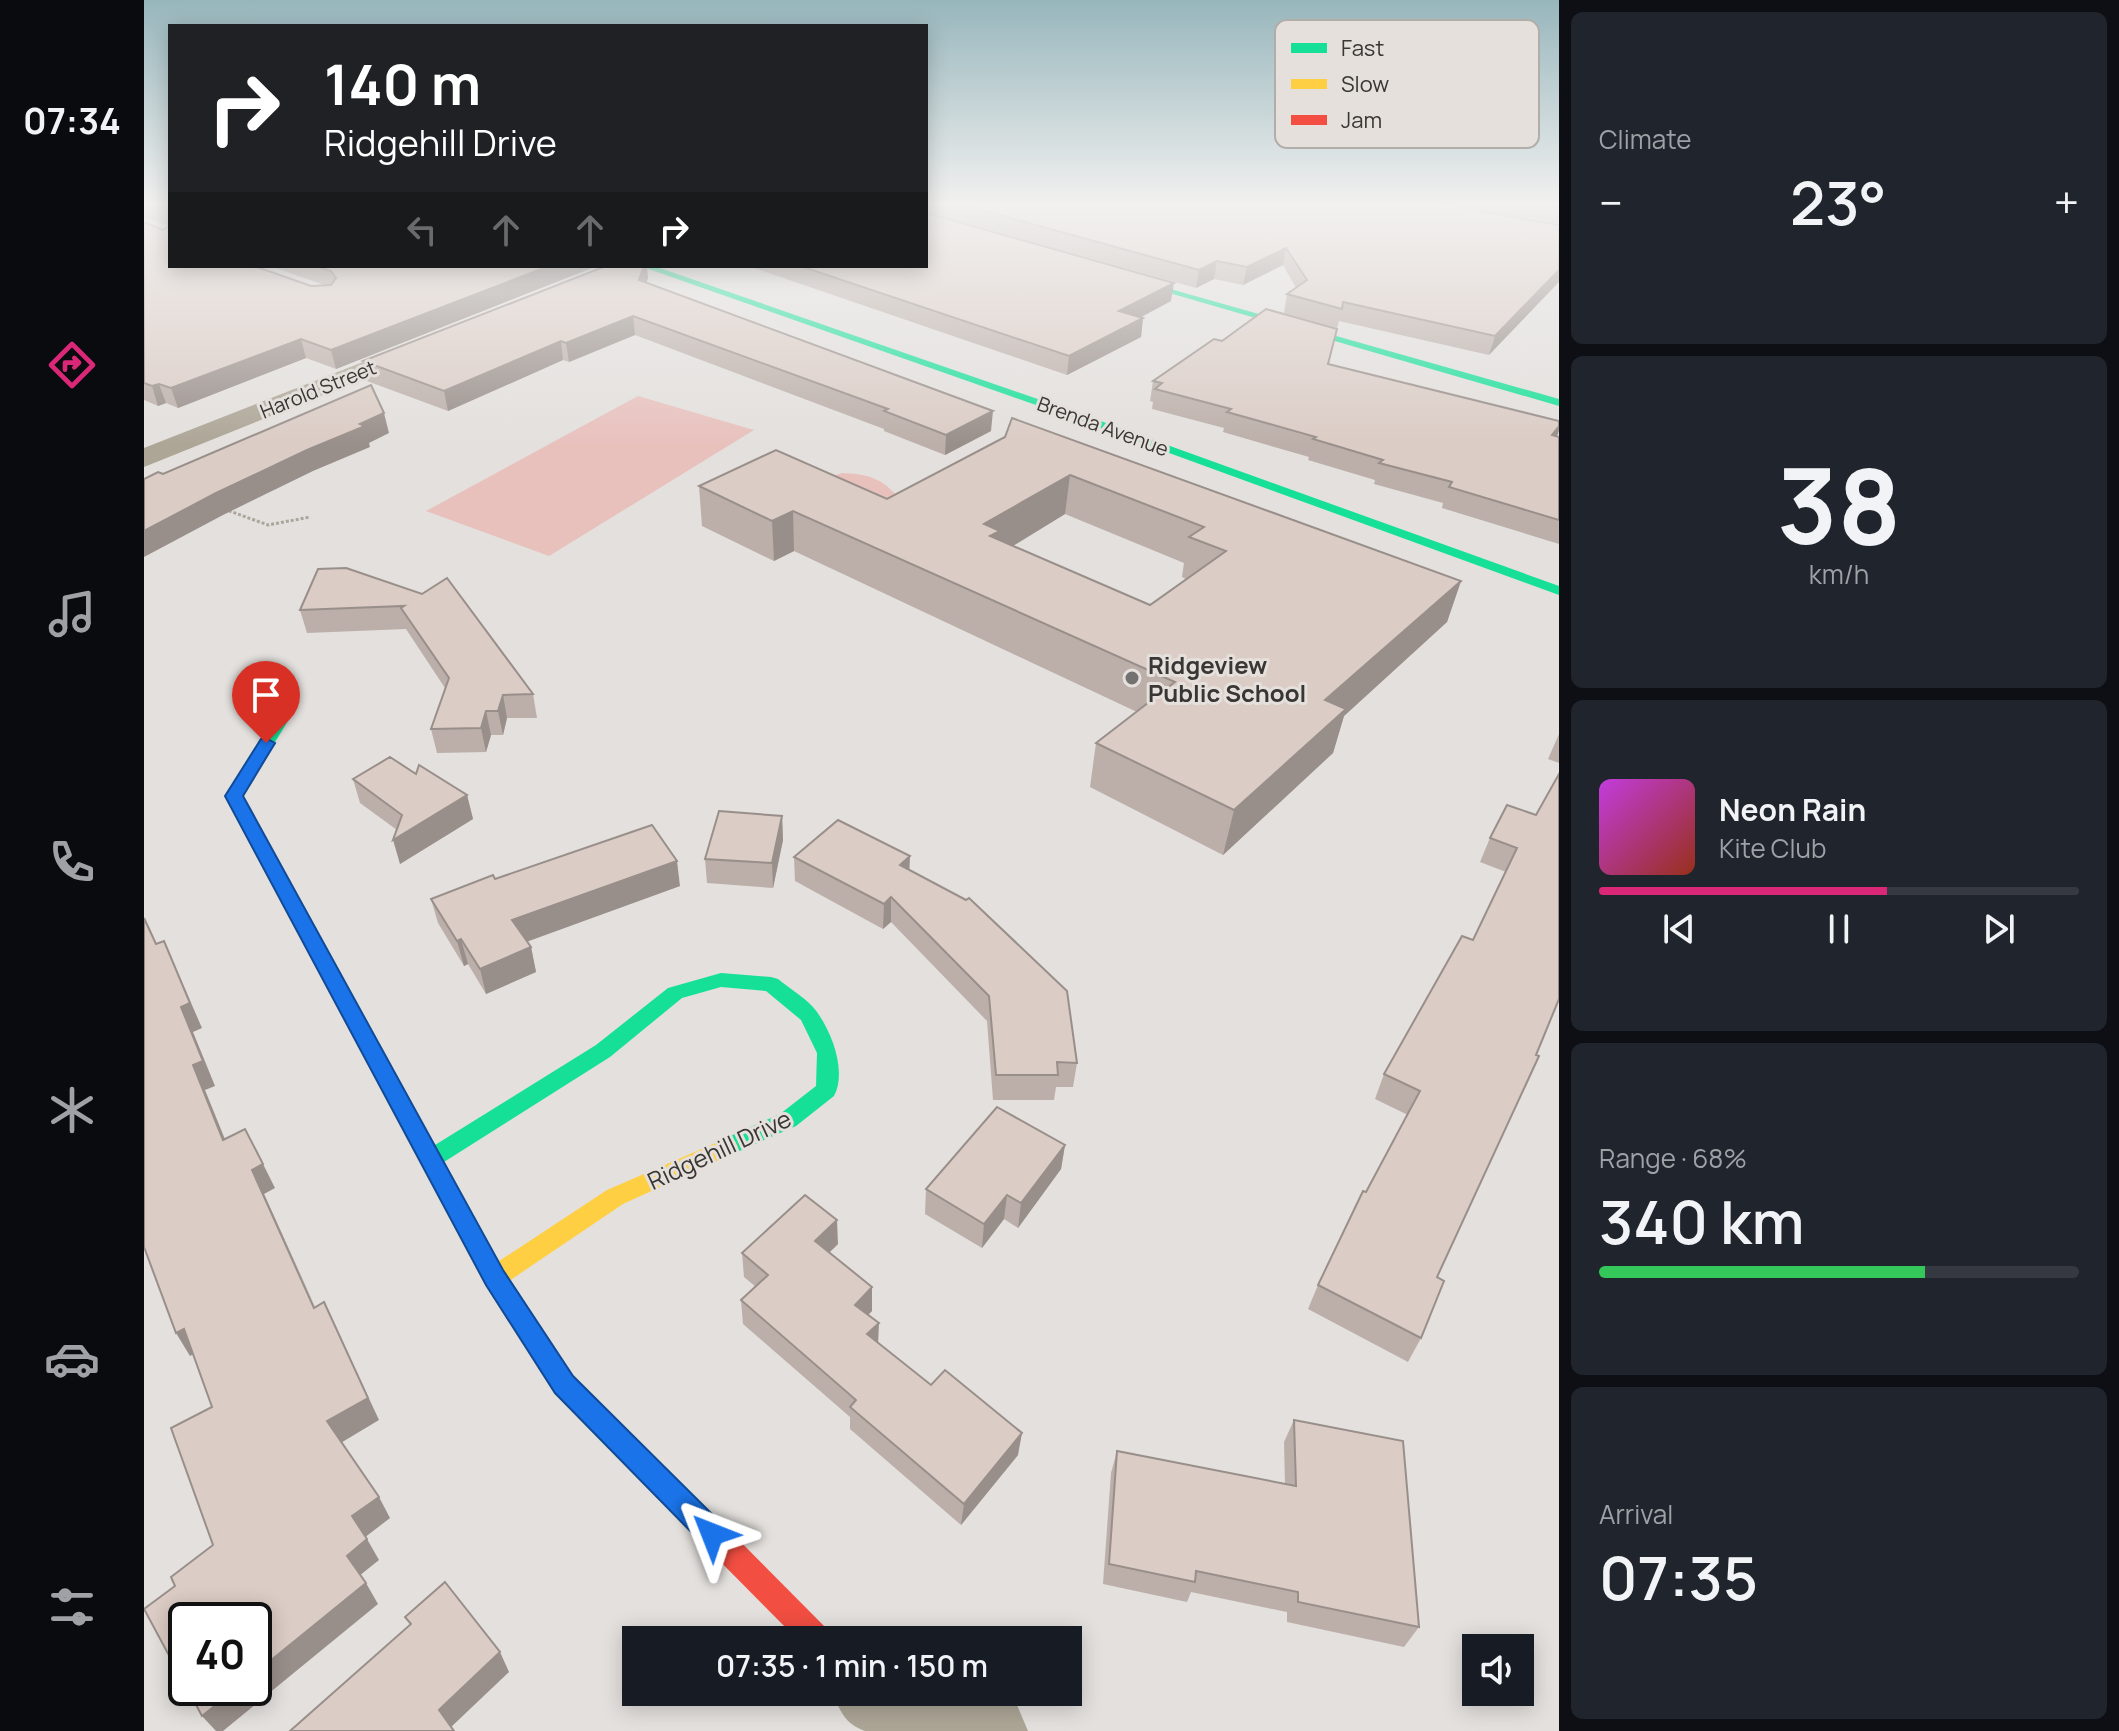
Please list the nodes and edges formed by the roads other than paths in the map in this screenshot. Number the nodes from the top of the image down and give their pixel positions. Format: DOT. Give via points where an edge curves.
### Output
graph roads {
  1 [pos="696,284"];
  2 [pos="1147,284"];
  3 [pos="438,341"];
  4 [pos="1559,403"];
  5 [pos="144,458"];
  6 [pos="1559,591"];
  7 [pos="283,716"];
  8 [pos="432,1158"];
  9 [pos="495,1277"];
  10 [pos="804,1626"];
  11 [pos="901,1706"];
  12 [pos="991,1731"];
  1 -- 6 [label="street, Brenda Avenue"];
  2 -- 4 [label="street"];
  3 -- 5 [label="street, Harold Street"];
  7 -- 8 [label="street" via="234,796"];
  8 -- 9 [label="street"];
  8 -- 9 [label="street, Ridgehill Drive" via="603,1051 675,993 721,980 771,984 809,1015 827,1053 826,1090 788,1120 615,1197"];
  9 -- 10 [label="street" via="564,1385"];
  11 -- 12 [label="street"];
}
